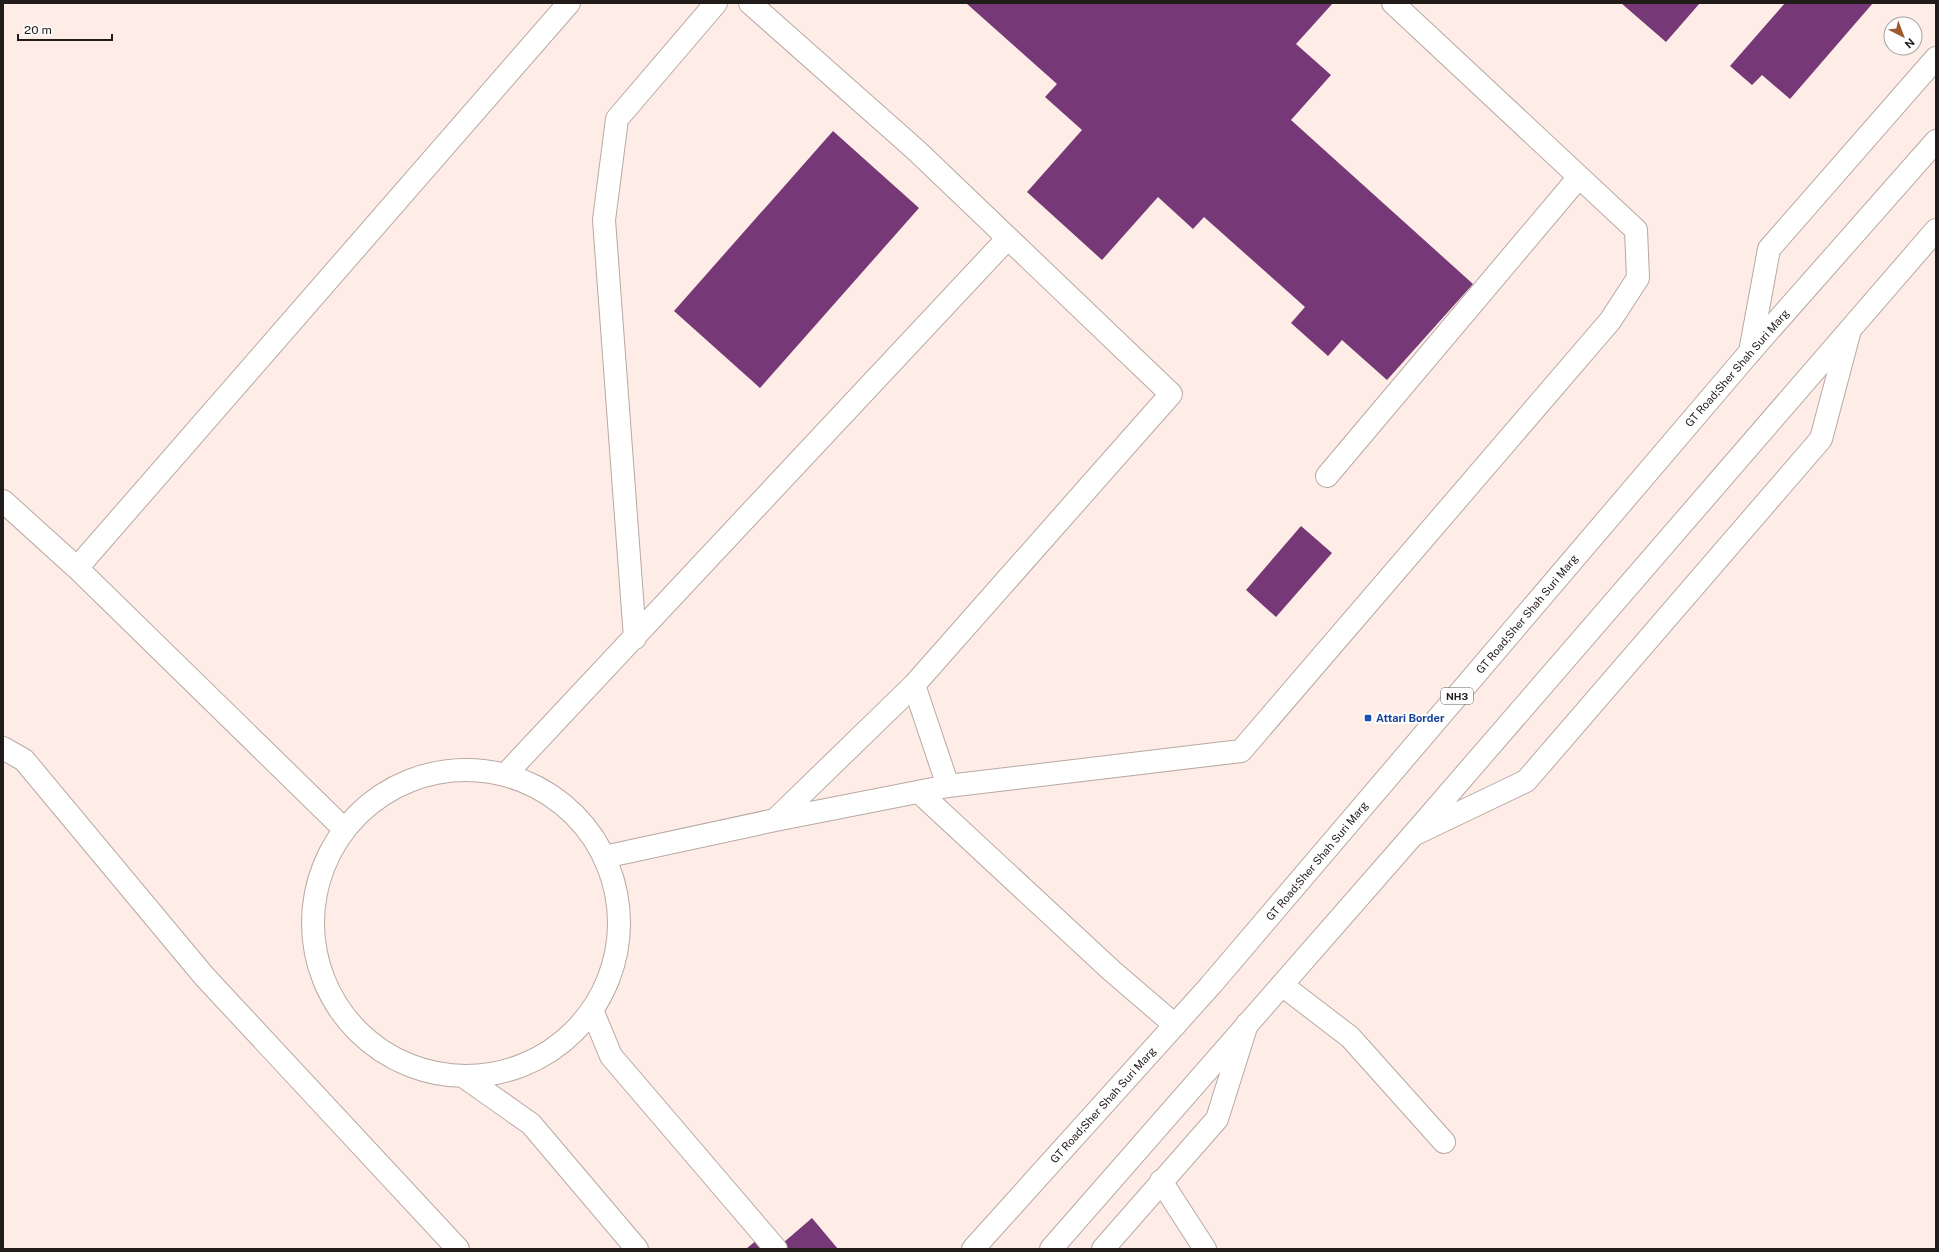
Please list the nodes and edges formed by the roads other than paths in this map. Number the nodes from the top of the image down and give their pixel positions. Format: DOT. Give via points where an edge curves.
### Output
graph roads {
  1 [pos="569,3"];
  2 [pos="716,3"];
  3 [pos="1393,3"];
  4 [pos="764,7"];
  5 [pos="1936,58"];
  6 [pos="1936,141"];
  7 [pos="1579,177"];
  8 [pos="1936,230"];
  9 [pos="1008,238"];
  10 [pos="1850,330"];
  11 [pos="1750,352"];
  12 [pos="1327,476"];
  13 [pos="3,501"];
  14 [pos="77,568"];
  15 [pos="635,638"];
  16 [pos="914,685"];
  17 [pos="3,748"];
  18 [pos="506,774"];
  19 [pos="948,786"];
  20 [pos="919,792"];
  21 [pos="775,820"];
  22 [pos="344,828"];
  23 [pos="1413,835"];
  24 [pos="604,857"];
  25 [pos="1282,984"];
  26 [pos="592,1010"];
  27 [pos="1247,1024"];
  28 [pos="1175,1025"];
  29 [pos="462,1076"];
  30 [pos="1444,1142"];
  31 [pos="1161,1181"];
  32 [pos="458,1249"];
  33 [pos="637,1249"];
  34 [pos="776,1249"];
  35 [pos="974,1249"];
  36 [pos="1051,1249"];
  37 [pos="1103,1249"];
  38 [pos="1205,1249"];
  1 -- 14 [label="main road"];
  2 -- 15 [label="main road" via="617,119 604,220"];
  3 -- 7 [label="main road"];
  4 -- 9 [label="main road"];
  5 -- 11 [label="main road" via="1769,249"];
  6 -- 11 [label="main road, GT Road;Sher Shah Suri Marg / NH3"];
  7 -- 12 [label="main road"];
  7 -- 19 [label="main road" via="1636,230 1638,278 1610,321 1241,752"];
  8 -- 10 [label="main road"];
  9 -- 15 [label="main road"];
  9 -- 16 [label="main road" via="1171,394"];
  10 -- 23 [label="main road"];
  10 -- 23 [label="main road" via="1821,440 1526,781"];
  11 -- 28 [label="main road, GT Road;Sher Shah Suri Marg / NH3"];
  13 -- 14 [label="main road"];
  14 -- 22 [label="main road"];
  15 -- 18 [label="main road"];
  16 -- 19 [label="main road"];
  16 -- 21 [label="main road"];
  17 -- 32 [label="main road" via="24,760 204,976"];
  18 -- 22 [label="main road" via="462,769 417,777 377,798"];
  18 -- 24 [label="main road" via="547,792 580,820"];
  19 -- 20 [label="main road"];
  20 -- 21 [label="main road"];
  20 -- 28 [label="main road" via="1112,971"];
  21 -- 24 [label="main road"];
  22 -- 29 [label="main road" via="321,871 312,919 318,967 339,1010 372,1045 415,1068"];
  23 -- 25 [label="main road"];
  24 -- 26 [label="main road" via="617,895 619,935 610,974"];
  25 -- 27 [label="main road"];
  25 -- 30 [label="main road" via="1350,1037"];
  26 -- 29 [label="main road" via="557,1046 512,1069"];
  26 -- 34 [label="main road" via="611,1056"];
  27 -- 31 [label="main road" via="1217,1119"];
  27 -- 36 [label="main road"];
  28 -- 35 [label="main road, GT Road;Sher Shah Suri Marg / NH3"];
  29 -- 33 [label="main road" via="531,1124"];
  31 -- 37 [label="main road"];
  31 -- 38 [label="main road"];
}
